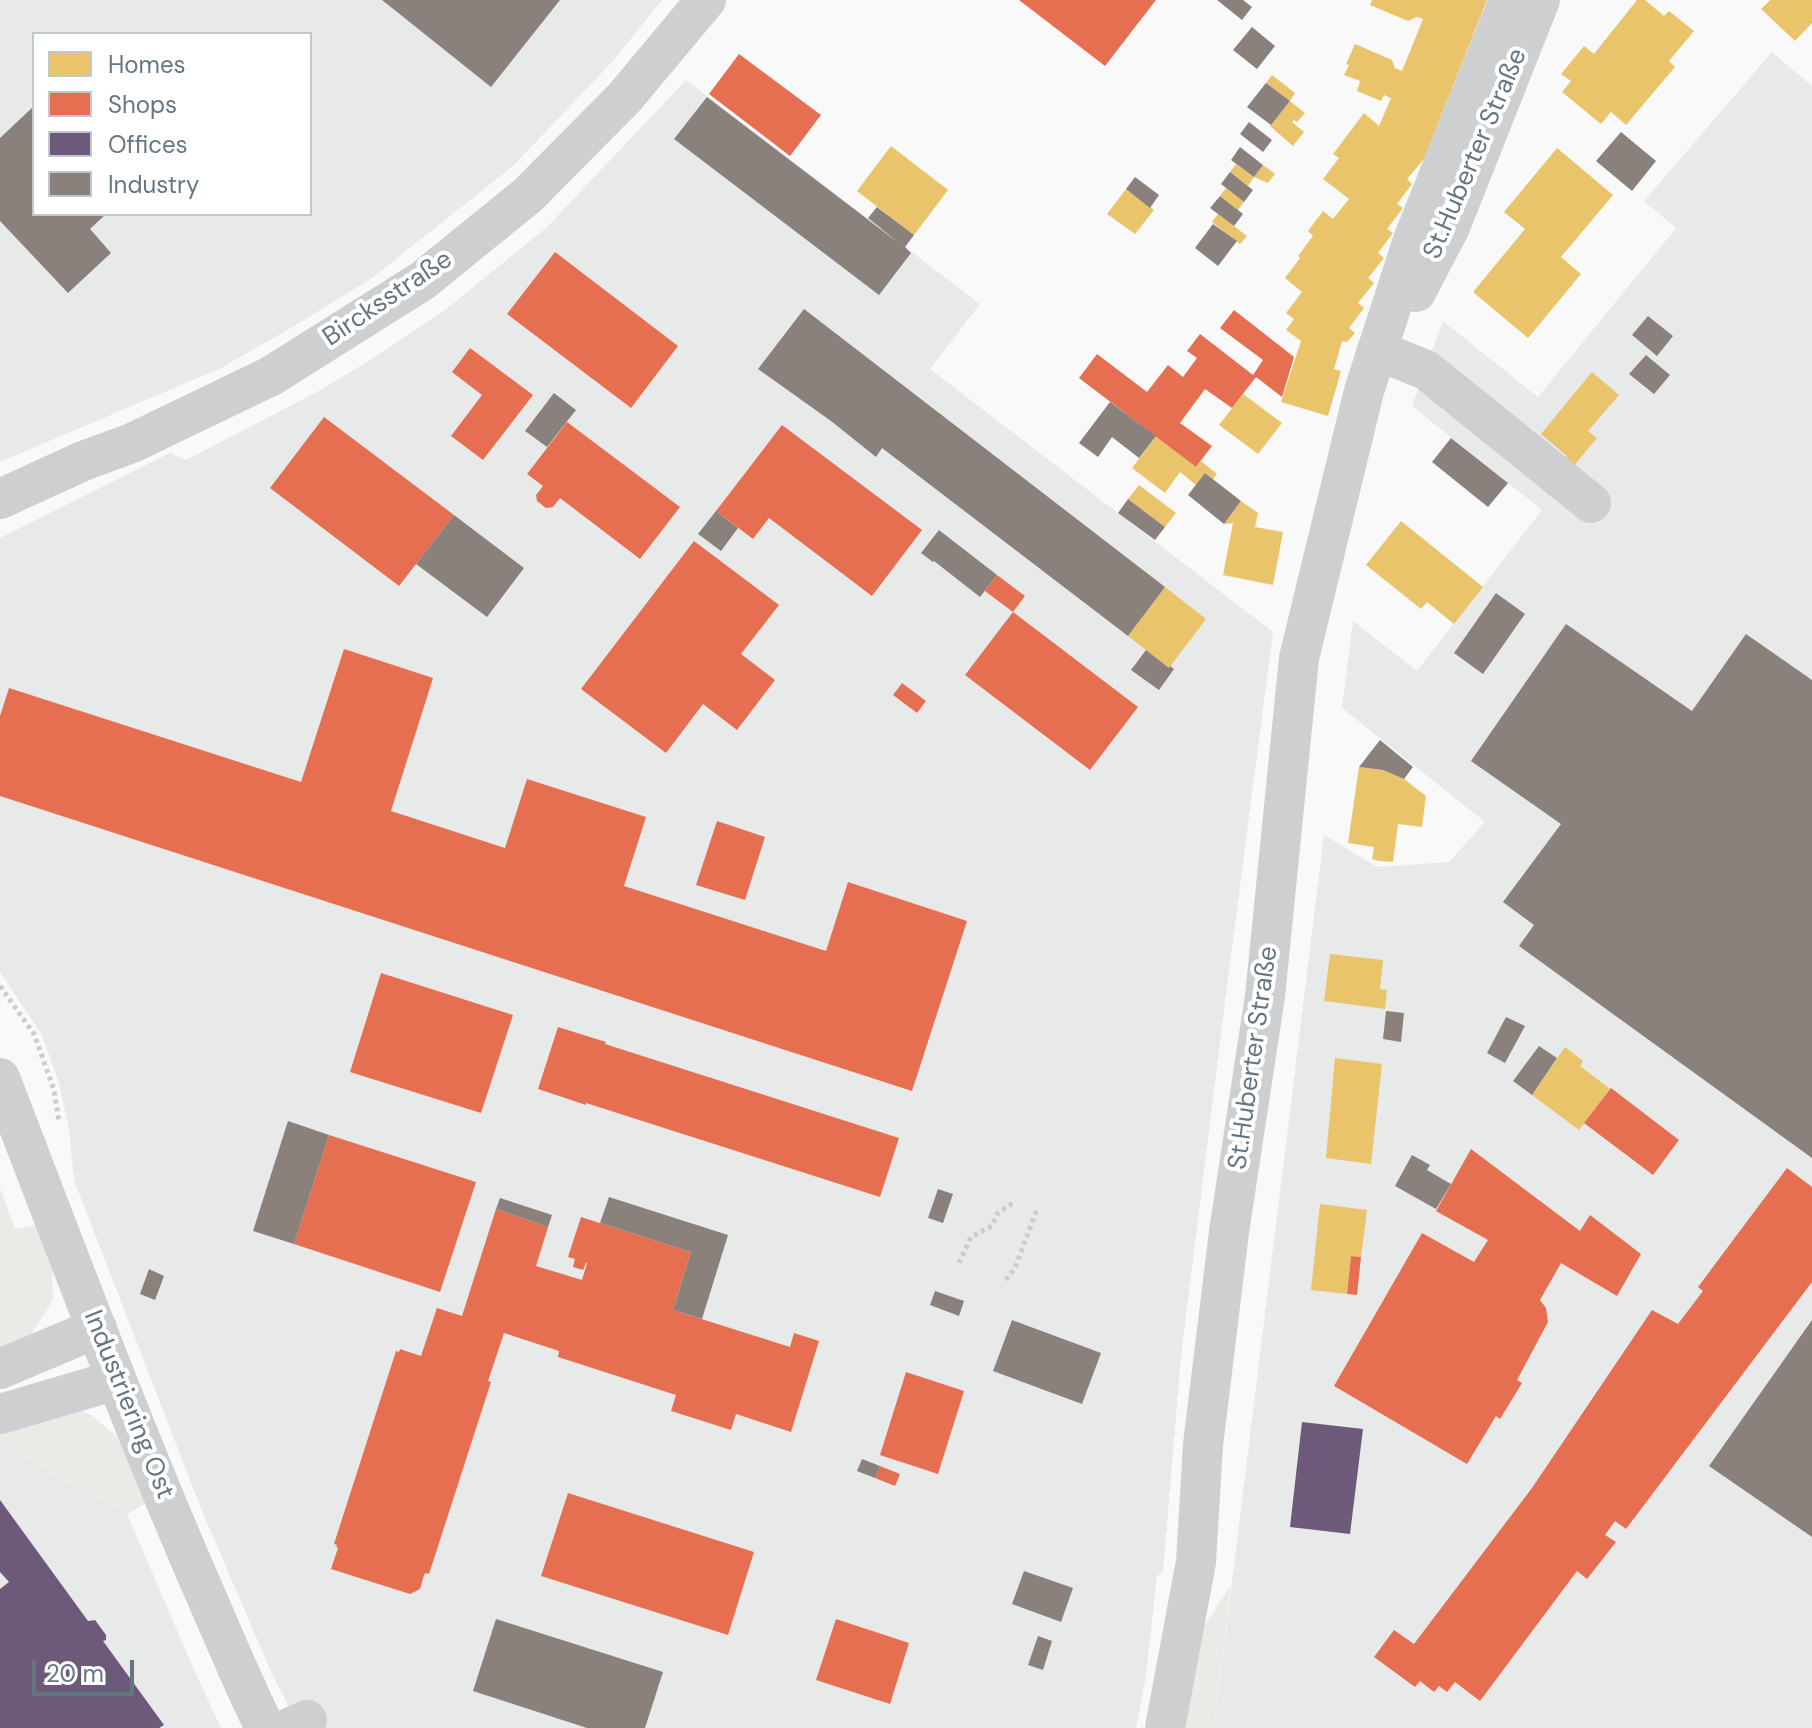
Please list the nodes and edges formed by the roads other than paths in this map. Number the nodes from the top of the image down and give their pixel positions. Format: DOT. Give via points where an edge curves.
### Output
graph roads {
  1 [pos="706,0"];
  2 [pos="1509,0"];
  3 [pos="1540,0"];
  4 [pos="1380,353"];
  5 [pos="0,499"];
  6 [pos="1591,503"];
  7 [pos="0,1078"];
  8 [pos="97,1328"];
  9 [pos="0,1369"];
  10 [pos="116,1380"];
  11 [pos="0,1414"];
  12 [pos="290,1725"];
  13 [pos="1165,1728"];
  1 -- 5 [label="street, Bircksstraße" via="625,97 528,195 422,281 271,376"];
  2 -- 4 [label="street, St.Huberter Straße" via="1413,240"];
  3 -- 4 [label="street, St.Huberter Straße" via="1450,227"];
  4 -- 6 [label="street" via="1426,370"];
  4 -- 13 [label="street, St.Huberter Straße" via="1364,391 1299,658 1265,996 1203,1445 1196,1562"];
  7 -- 8 [label="street, Industriering Ost"];
  8 -- 9 [label="street"];
  8 -- 10 [label="street, Industriering Ost"];
  10 -- 11 [label="street"];
  10 -- 12 [label="street, Industriering Ost" via="241,1677"];
}
